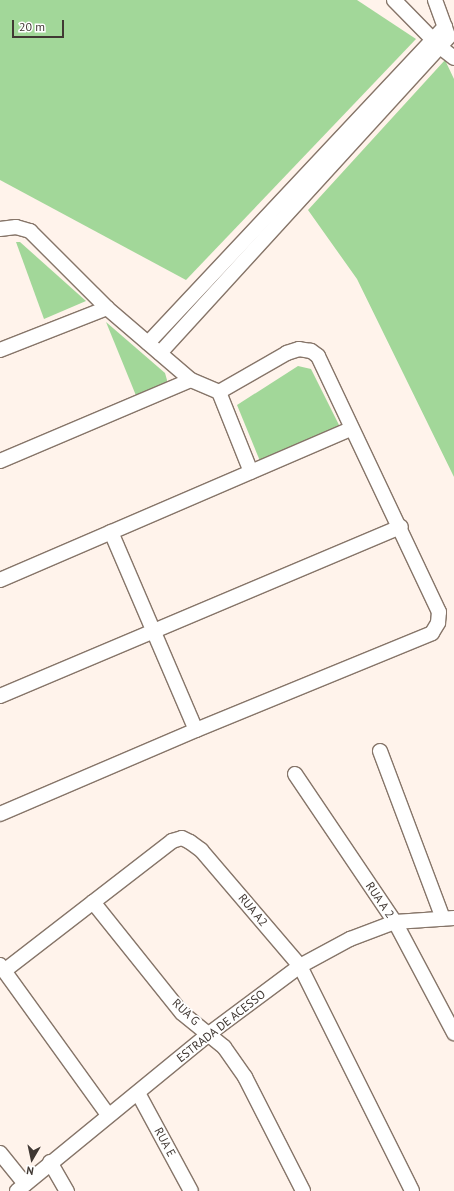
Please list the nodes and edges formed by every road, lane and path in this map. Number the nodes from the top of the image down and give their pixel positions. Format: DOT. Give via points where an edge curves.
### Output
graph roads {
  1 [pos="394,0"];
  2 [pos="435,0"];
  3 [pos="444,39"];
  4 [pos="454,58"];
  5 [pos="0,229"];
  6 [pos="107,308"];
  7 [pos="148,343"];
  8 [pos="0,350"];
  9 [pos="160,353"];
  10 [pos="191,380"];
  11 [pos="219,392"];
  12 [pos="351,429"];
  13 [pos="0,461"];
  14 [pos="251,472"];
  15 [pos="401,527"];
  16 [pos="111,532"];
  17 [pos="0,580"];
  18 [pos="154,631"];
  19 [pos="0,696"];
  20 [pos="196,730"];
  21 [pos="380,751"];
  22 [pos="295,774"];
  23 [pos="0,814"];
  24 [pos="93,902"];
  25 [pos="449,918"];
  26 [pos="394,922"];
  27 [pos="300,966"];
  28 [pos="2,968"];
  29 [pos="454,1032"];
  30 [pos="210,1033"];
  31 [pos="138,1092"];
  32 [pos="108,1115"];
  33 [pos="0,1153"];
  34 [pos="50,1162"];
  35 [pos="21,1188"];
  36 [pos="67,1191"];
  37 [pos="191,1191"];
  38 [pos="303,1191"];
  39 [pos="412,1191"];
  1 -- 3 [label="street"];
  2 -- 3 [label="street"];
  3 -- 4 [label="street"];
  3 -- 7 [label="street"];
  3 -- 9 [label="street"];
  5 -- 6 [label="street" via="16,227 30,231"];
  6 -- 7 [label="street"];
  6 -- 8 [label="street"];
  7 -- 9 [label="street"];
  9 -- 10 [label="street"];
  10 -- 11 [label="street"];
  10 -- 13 [label="street"];
  11 -- 12 [label="street" via="287,353 299,349 311,351 318,356"];
  11 -- 14 [label="street"];
  12 -- 14 [label="street"];
  12 -- 15 [label="street"];
  14 -- 16 [label="street"];
  15 -- 18 [label="street"];
  15 -- 20 [label="street" via="439,612 438,623 432,633"];
  16 -- 17 [label="street"];
  16 -- 18 [label="street"];
  18 -- 19 [label="street"];
  18 -- 20 [label="street"];
  20 -- 23 [label="street"];
  21 -- 25 [label="street"];
  22 -- 26 [label="street, RUA A 2"];
  24 -- 27 [label="street, RUA A2" via="172,841 182,838 201,850"];
  24 -- 28 [label="street, RUA A2"];
  24 -- 30 [label="street, RUA G" via="182,1012"];
  25 -- 26 [label="street, ESTRADA DE ACESSO"];
  26 -- 27 [label="street, ESTRADA DE ACESSO" via="350,939"];
  26 -- 29 [label="street, RUA A 2"];
  27 -- 30 [label="street, ESTRADA DE ACESSO"];
  27 -- 39 [label="street, RUA A2"];
  28 -- 32 [label="street"];
  30 -- 31 [label="street, ESTRADA DE ACESSO"];
  30 -- 38 [label="street, RUA G" via="224,1047 245,1077"];
  31 -- 32 [label="street, ESTRADA DE ACESSO"];
  31 -- 37 [label="street, RUA E"];
  32 -- 34 [label="street, ESTRADA DE ACESSO"];
  33 -- 35 [label="street"];
  34 -- 35 [label="street, ESTRADA DE ACESSO"];
  34 -- 36 [label="street"];
}
